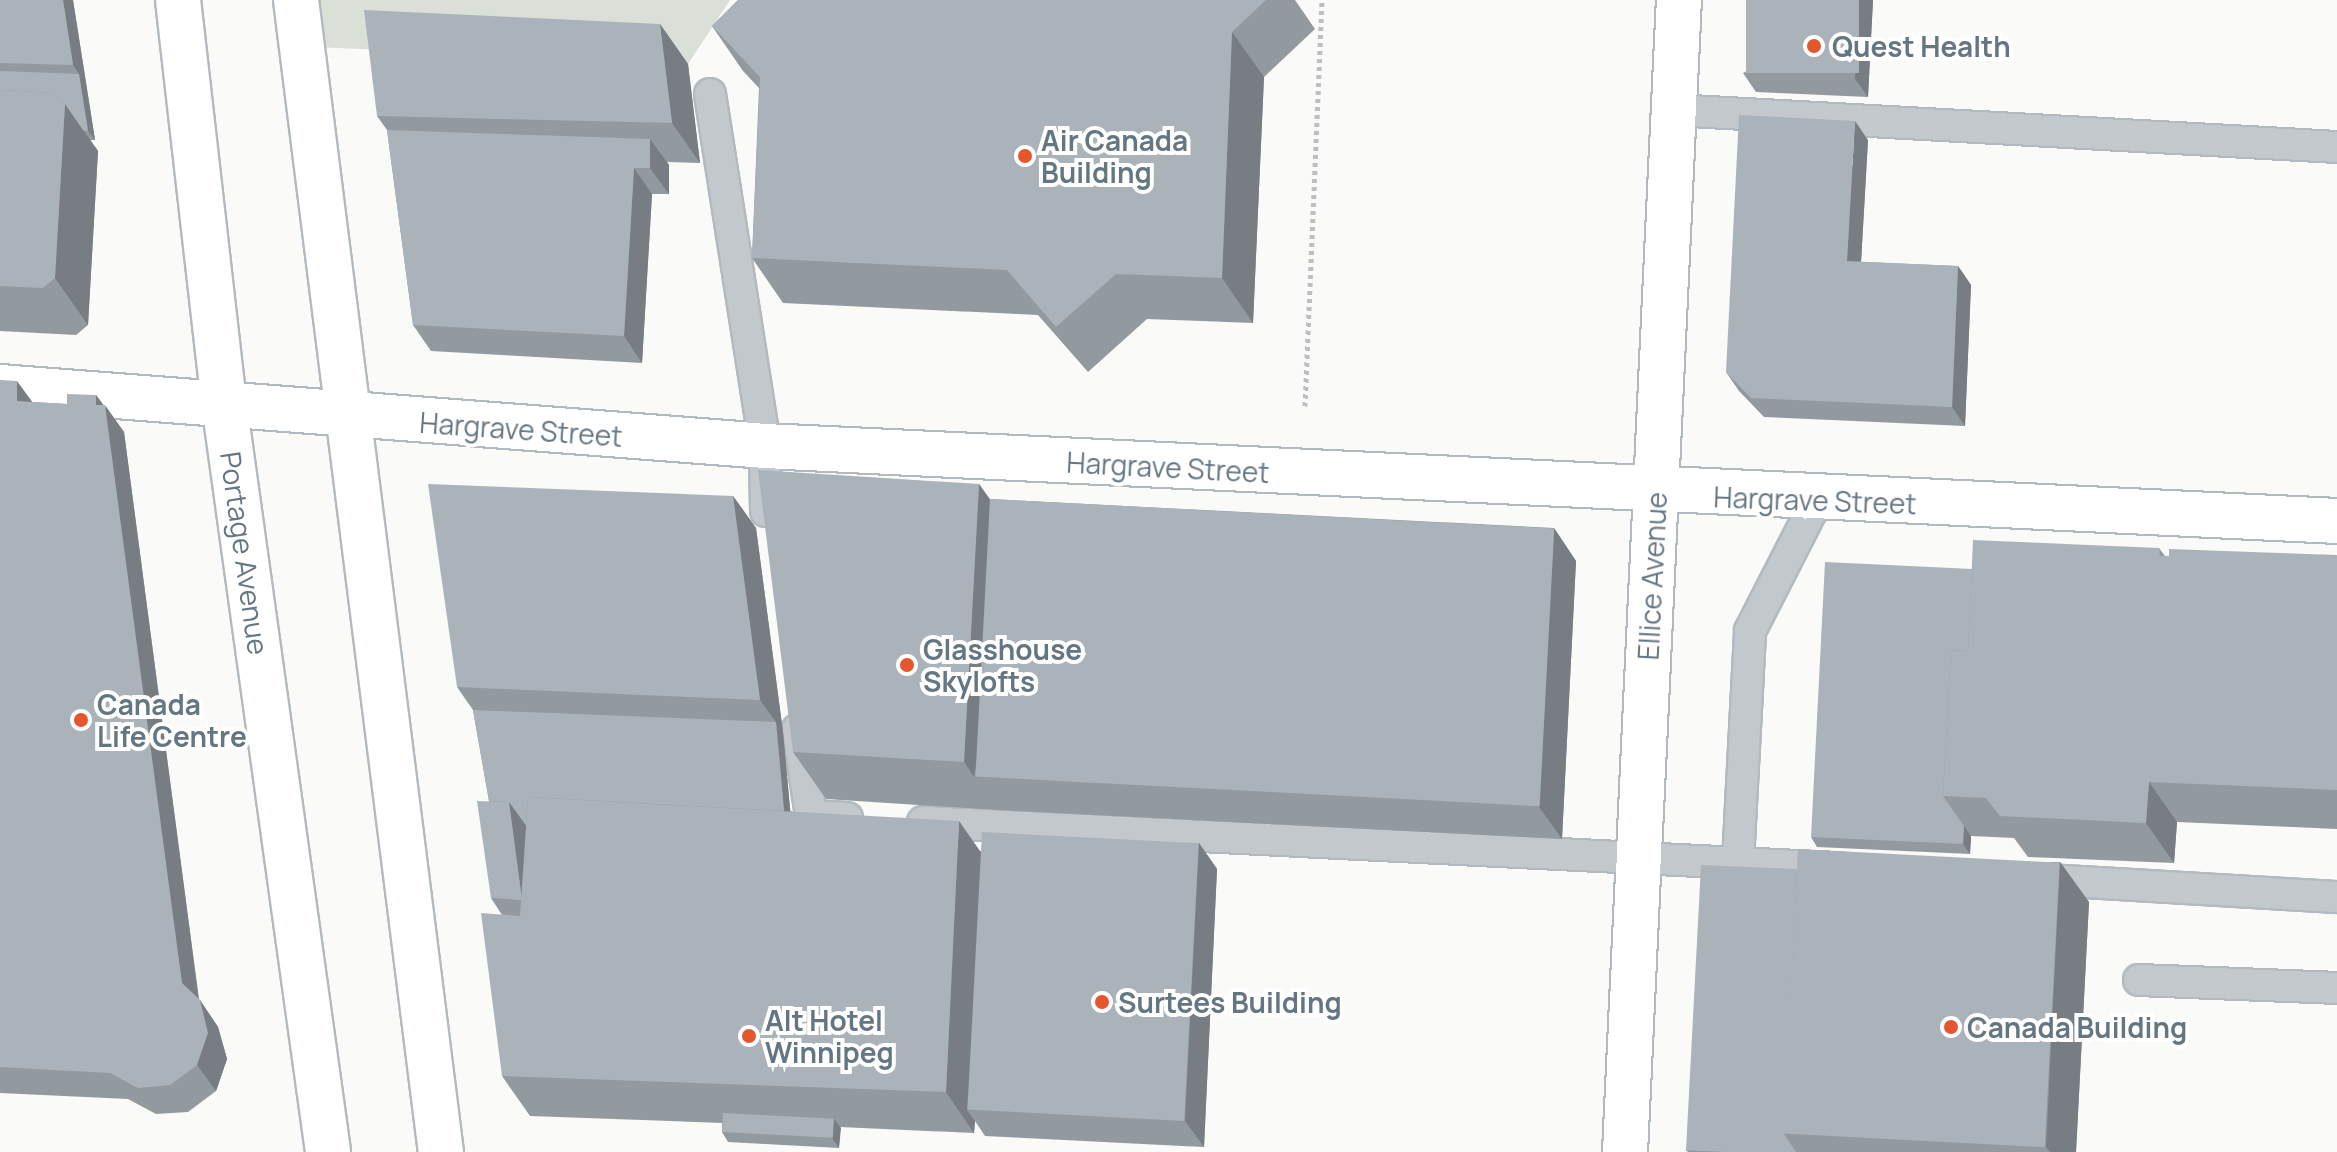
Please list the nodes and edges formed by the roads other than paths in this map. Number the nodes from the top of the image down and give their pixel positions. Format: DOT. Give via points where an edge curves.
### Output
graph roads {
  1 [pos="178,0"];
  2 [pos="296,0"];
  3 [pos="1679,0"];
  4 [pos="710,94"];
  5 [pos="1673,110"];
  6 [pos="2337,147"];
  7 [pos="0,387"];
  8 [pos="224,403"];
  9 [pos="348,416"];
  10 [pos="765,446"];
  11 [pos="1656,494"];
  12 [pos="1817,500"];
  13 [pos="2337,521"];
  14 [pos="770,538"];
  15 [pos="793,693"];
  16 [pos="1639,856"];
  17 [pos="1738,862"];
  18 [pos="1864,869"];
  19 [pos="2006,877"];
  20 [pos="2337,897"];
  21 [pos="2139,980"];
  22 [pos="2337,988"];
  23 [pos="328,1152"];
  24 [pos="441,1152"];
  25 [pos="1625,1152"];
  1 -- 8 [label="main road, Portage Avenue"];
  2 -- 9 [label="main road"];
  3 -- 5 [label="main road, Ellice Avenue"];
  4 -- 10 [label="lane" via="749,382"];
  5 -- 6 [label="lane"];
  5 -- 11 [label="main road, Ellice Avenue"];
  7 -- 8 [label="main road, Hargrave Street"];
  8 -- 9 [label="main road, Hargrave Street"];
  8 -- 23 [label="main road, Portage Avenue"];
  9 -- 10 [label="main road, Hargrave Street"];
  9 -- 24 [label="main road"];
  10 -- 11 [label="main road, Hargrave Street"];
  10 -- 14 [label="lane"];
  11 -- 12 [label="main road, Hargrave Street"];
  11 -- 16 [label="main road, Ellice Avenue"];
  12 -- 13 [label="main road, Hargrave Street"];
  12 -- 17 [label="lane" via="1750,631"];
  15 -- 16 [label="lane" via="811,816"];
  16 -- 17 [label="lane"];
  16 -- 25 [label="main road, Ellice Avenue"];
  17 -- 18 [label="lane"];
  19 -- 20 [label="lane"];
  21 -- 22 [label="lane"];
}
